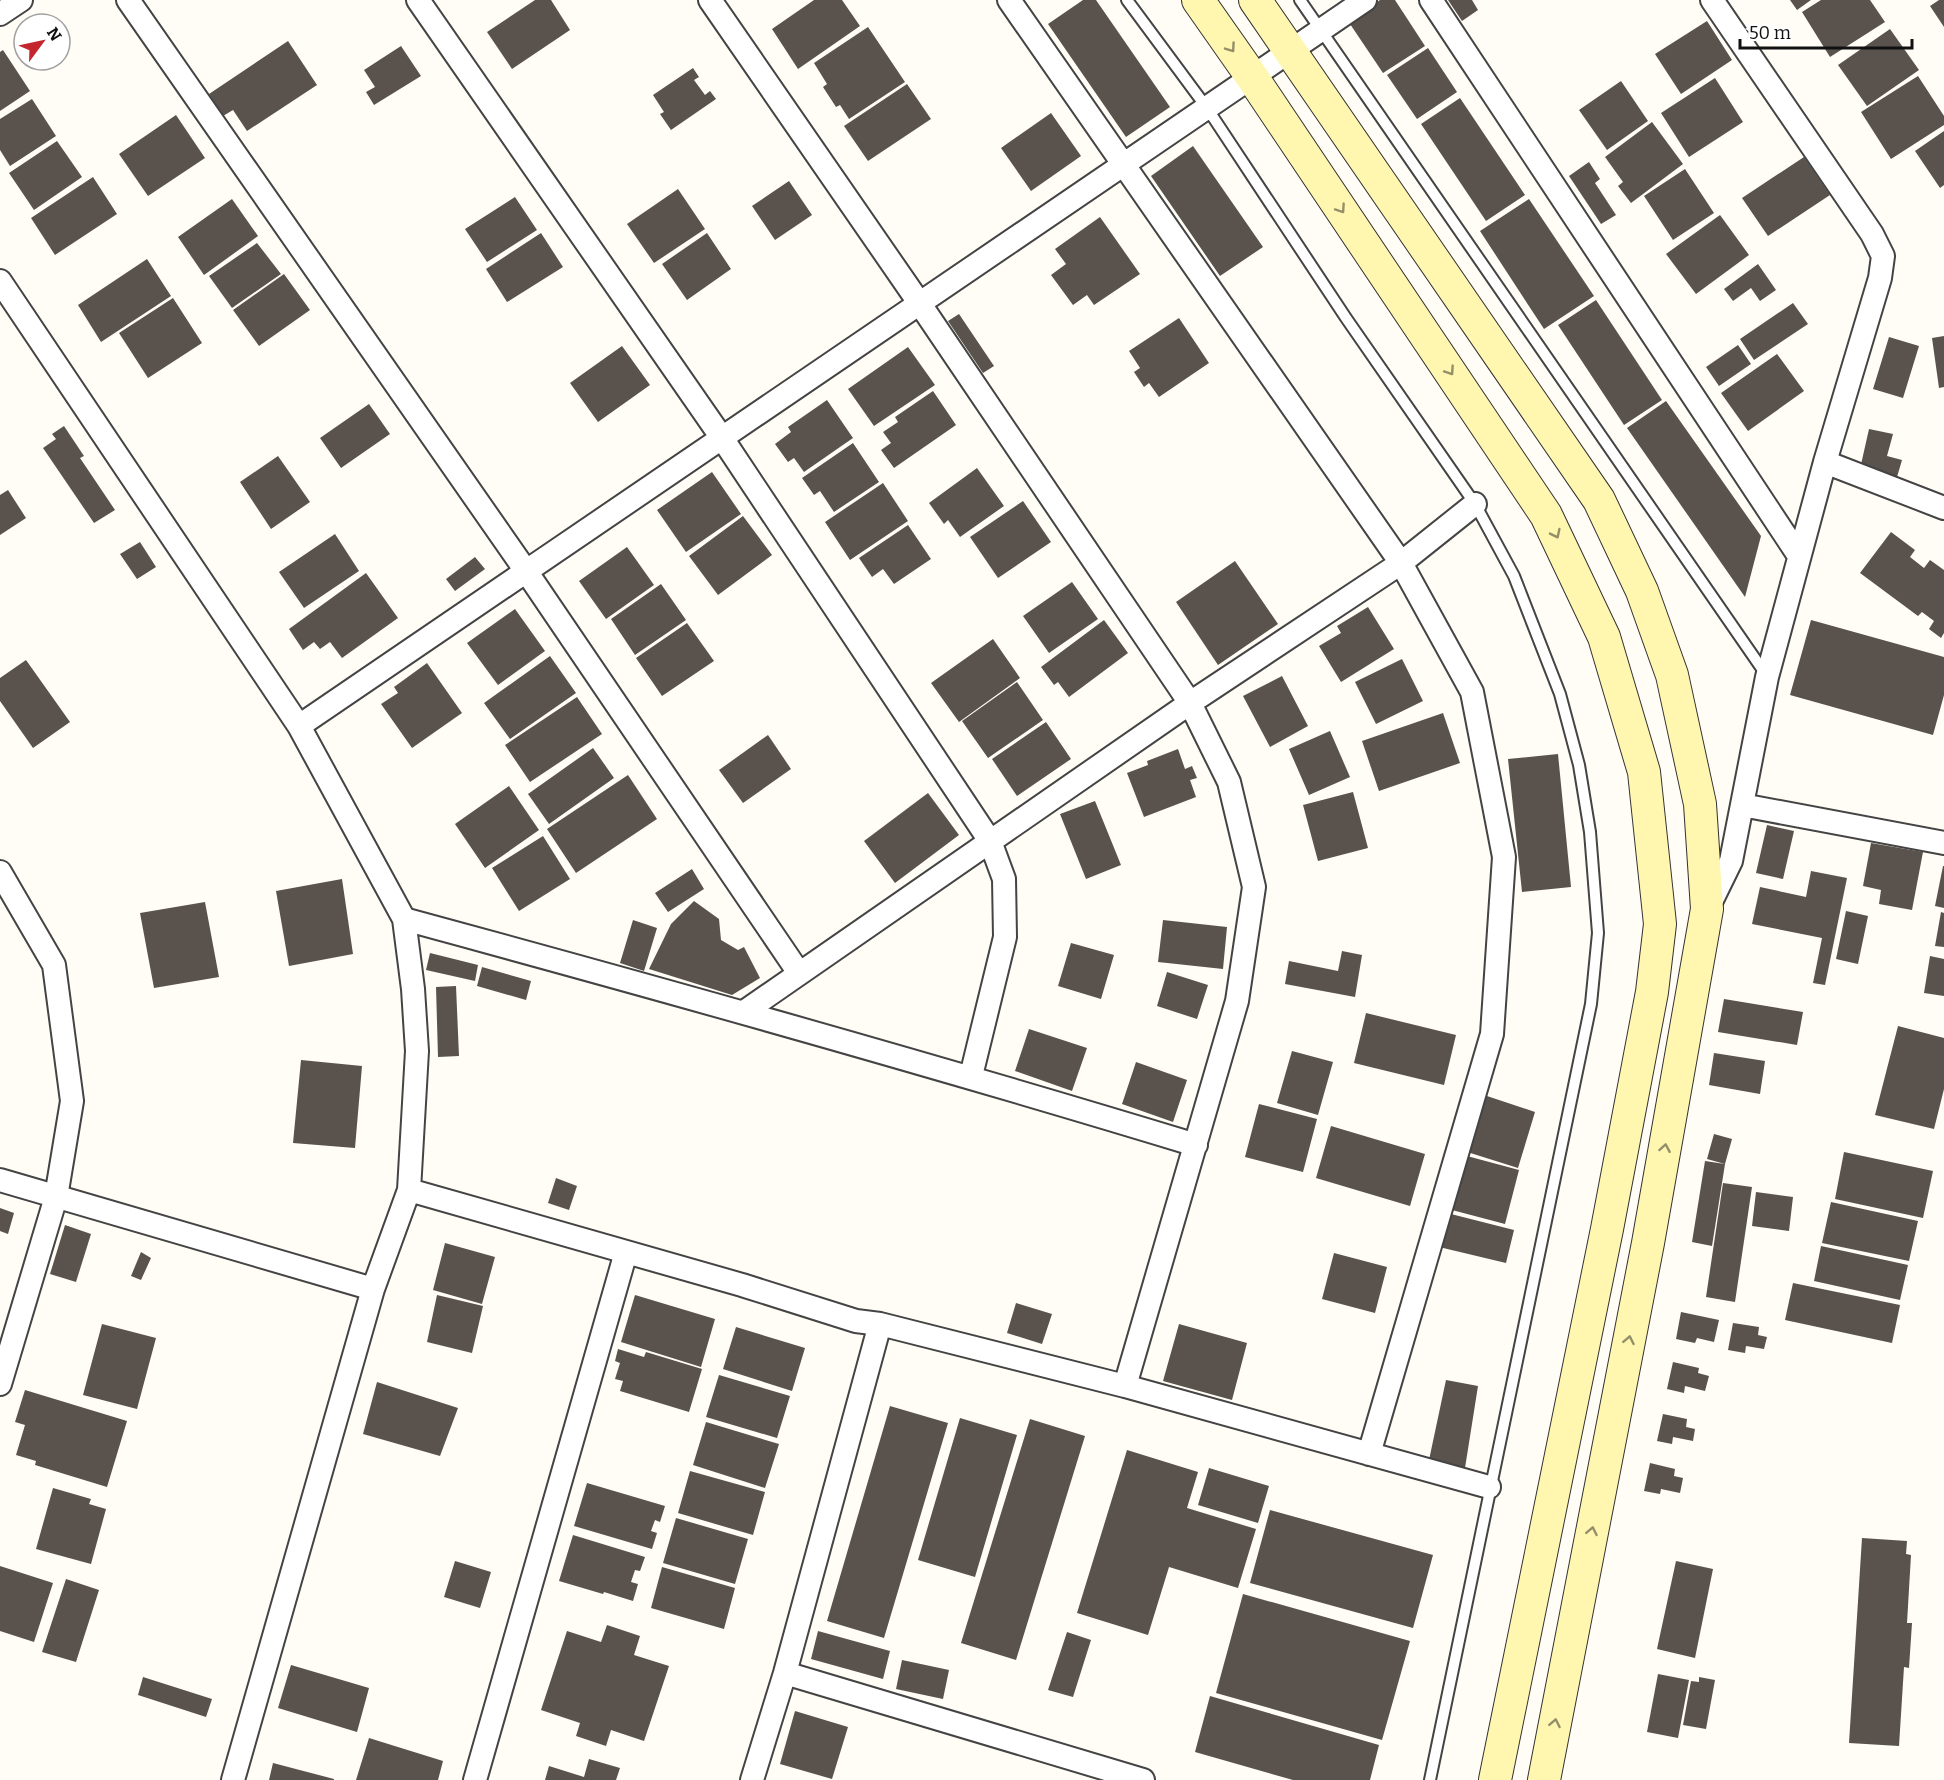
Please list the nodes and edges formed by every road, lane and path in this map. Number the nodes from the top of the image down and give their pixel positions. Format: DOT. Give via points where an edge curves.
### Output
graph roads {
  1 [pos="21,0"];
  2 [pos="128,0"];
  3 [pos="418,0"];
  4 [pos="710,0"];
  5 [pos="1009,0"];
  6 [pos="1127,0"];
  7 [pos="1198,0"];
  8 [pos="1255,0"];
  9 [pos="1300,0"];
  10 [pos="1365,0"];
  11 [pos="1431,0"];
  12 [pos="1712,0"];
  13 [pos="0,14"];
  14 [pos="1321,30"];
  15 [pos="1291,51"];
  16 [pos="1252,77"];
  17 [pos="1207,108"];
  18 [pos="1124,165"];
  19 [pos="0,281"];
  20 [pos="920,304"];
  21 [pos="722,438"];
  22 [pos="1825,462"];
  23 [pos="1475,504"];
  24 [pos="1944,508"];
  25 [pos="1799,556"];
  26 [pos="1401,563"];
  27 [pos="526,571"];
  28 [pos="1767,677"];
  29 [pos="1190,703"];
  30 [pos="299,726"];
  31 [pos="1742,805"];
  32 [pos="990,841"];
  33 [pos="1944,843"];
  34 [pos="0,872"];
  35 [pos="1707,909"];
  36 [pos="404,919"];
  37 [pos="799,973"];
  38 [pos="744,1012"];
  39 [pos="971,1076"];
  40 [pos="1196,1144"];
  41 [pos="0,1180"];
  42 [pos="409,1190"];
  43 [pos="56,1197"];
  44 [pos="626,1252"];
  45 [pos="373,1289"];
  46 [pos="880,1324"];
  47 [pos="0,1384"];
  48 [pos="1125,1386"];
  49 [pos="1370,1454"];
  50 [pos="1489,1487"];
  51 [pos="785,1673"];
  52 [pos="233,1780"];
  53 [pos="475,1780"];
  54 [pos="752,1780"];
  55 [pos="1143,1780"];
  56 [pos="1430,1780"];
  57 [pos="1495,1780"];
  58 [pos="1544,1780"];
  1 -- 13 [label="street"];
  2 -- 27 [label="street"];
  3 -- 21 [label="street"];
  4 -- 20 [label="street"];
  5 -- 18 [label="street"];
  6 -- 17 [label="lane"];
  7 -- 16 [label="street, one-way"];
  8 -- 15 [label="street"];
  9 -- 14 [label="lane"];
  10 -- 14 [label="street"];
  11 -- 25 [label="street"];
  12 -- 22 [label="street" via="1872,234 1883,256 1880,278"];
  14 -- 15 [label="street"];
  14 -- 28 [label="lane"];
  15 -- 16 [label="street"];
  15 -- 35 [label="street" via="1599,500 1642,591 1672,675 1700,804"];
  16 -- 17 [label="street"];
  16 -- 57 [label="street, one-way" via="1546,515 1604,637 1644,772 1660,924 1653,992"];
  17 -- 18 [label="street"];
  17 -- 23 [label="lane"];
  18 -- 20 [label="street"];
  18 -- 26 [label="street"];
  19 -- 30 [label="street"];
  20 -- 21 [label="street"];
  20 -- 29 [label="street"];
  21 -- 27 [label="street"];
  21 -- 32 [label="street"];
  22 -- 24 [label="street"];
  22 -- 25 [label="street"];
  23 -- 26 [label="street"];
  23 -- 50 [label="lane" via="1515,576 1560,694 1579,765 1590,832 1598,933 1591,1004"];
  25 -- 28 [label="street"];
  26 -- 29 [label="street"];
  26 -- 49 [label="street" via="1472,692 1504,857 1492,1034"];
  27 -- 30 [label="street"];
  27 -- 37 [label="street"];
  28 -- 31 [label="street"];
  29 -- 32 [label="street"];
  29 -- 40 [label="street" via="1229,782 1254,887 1237,1001"];
  30 -- 36 [label="street"];
  31 -- 33 [label="street"];
  31 -- 35 [label="street" via="1731,861"];
  32 -- 37 [label="street"];
  32 -- 39 [label="street" via="1004,879 1005,937"];
  34 -- 43 [label="street" via="54,965 72,1101"];
  58 -- 35 [label="street, one-way" via="1648,1244"];
  36 -- 38 [label="street"];
  36 -- 42 [label="street" via="417,1051"];
  37 -- 38 [label="street"];
  38 -- 39 [label="street"];
  39 -- 40 [label="street"];
  40 -- 48 [label="street"];
  41 -- 43 [label="street"];
  42 -- 44 [label="street"];
  42 -- 45 [label="street"];
  43 -- 45 [label="street"];
  43 -- 47 [label="street"];
  44 -- 46 [label="street" via="856,1321"];
  44 -- 53 [label="street"];
  45 -- 52 [label="street"];
  46 -- 48 [label="street"];
  46 -- 51 [label="street"];
  48 -- 49 [label="street"];
  49 -- 50 [label="street"];
  50 -- 56 [label="lane"];
  51 -- 54 [label="street"];
  51 -- 55 [label="street"];
}
